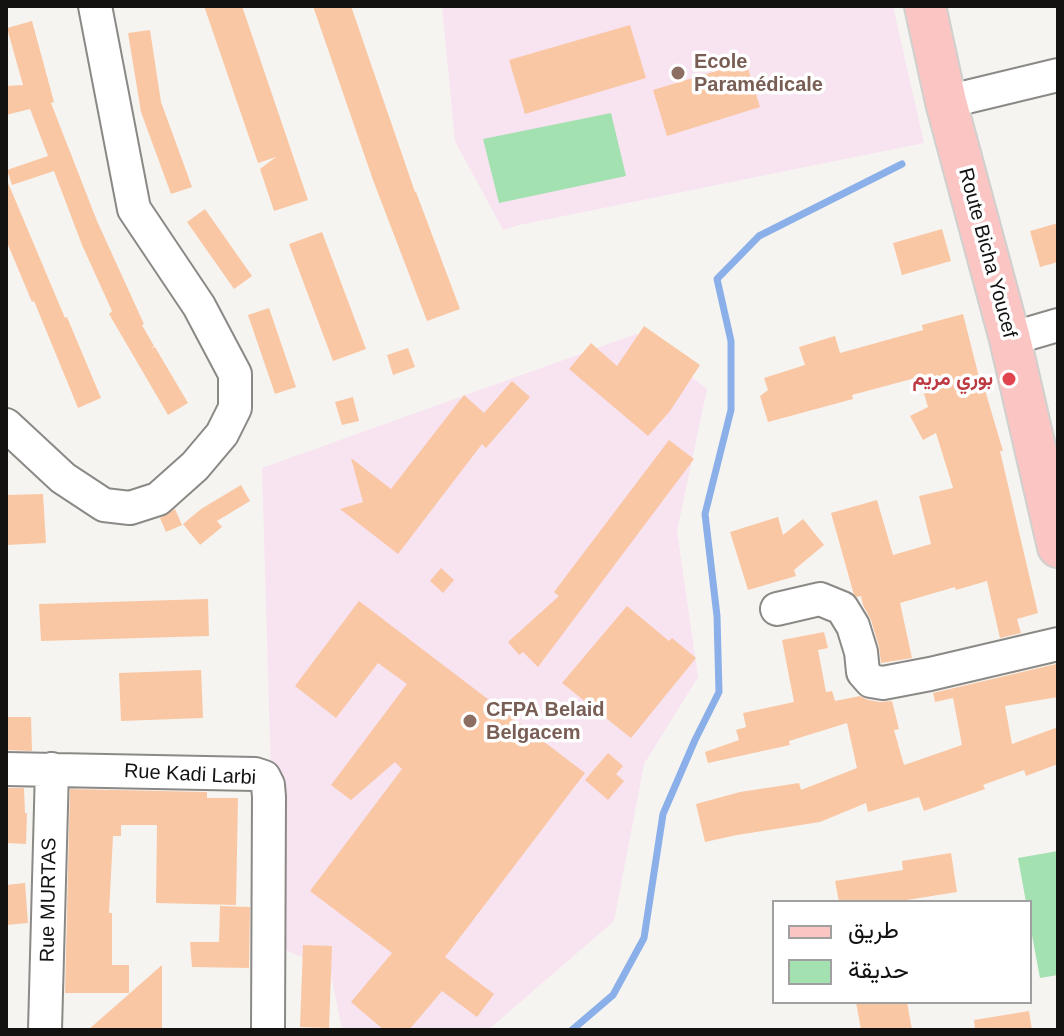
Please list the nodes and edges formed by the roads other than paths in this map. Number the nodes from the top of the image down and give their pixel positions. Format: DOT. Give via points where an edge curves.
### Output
graph roads {
  1 [pos="95,6"];
  2 [pos="925,6"];
  3 [pos="1058,75"];
  4 [pos="946,102"];
  5 [pos="1058,325"];
  6 [pos="1010,339"];
  7 [pos="6,425"];
  8 [pos="1058,547"];
  9 [pos="777,609"];
  10 [pos="1058,644"];
  11 [pos="6,769"];
  12 [pos="52,769"];
  13 [pos="45,1030"];
  14 [pos="268,1030"];
  1 -- 7 [label="street" via="134,209 199,306 235,374 235,408 222,434 195,466 158,499 130,508 104,505 63,478"];
  2 -- 4 [label="main road, Route Bicha Youcef"];
  3 -- 4 [label="street"];
  4 -- 6 [label="main road, Route Bicha Youcef"];
  5 -- 6 [label="street"];
  6 -- 8 [label="main road, Route Bicha Youcef"];
  9 -- 10 [label="street" via="820,599 842,608 853,626 863,672 871,681 883,683"];
  11 -- 12 [label="street, Rue Kadi Larbi"];
  12 -- 13 [label="street, Rue MURTAS"];
  12 -- 14 [label="street, Rue Kadi Larbi" via="264,777 269,797"];
}
